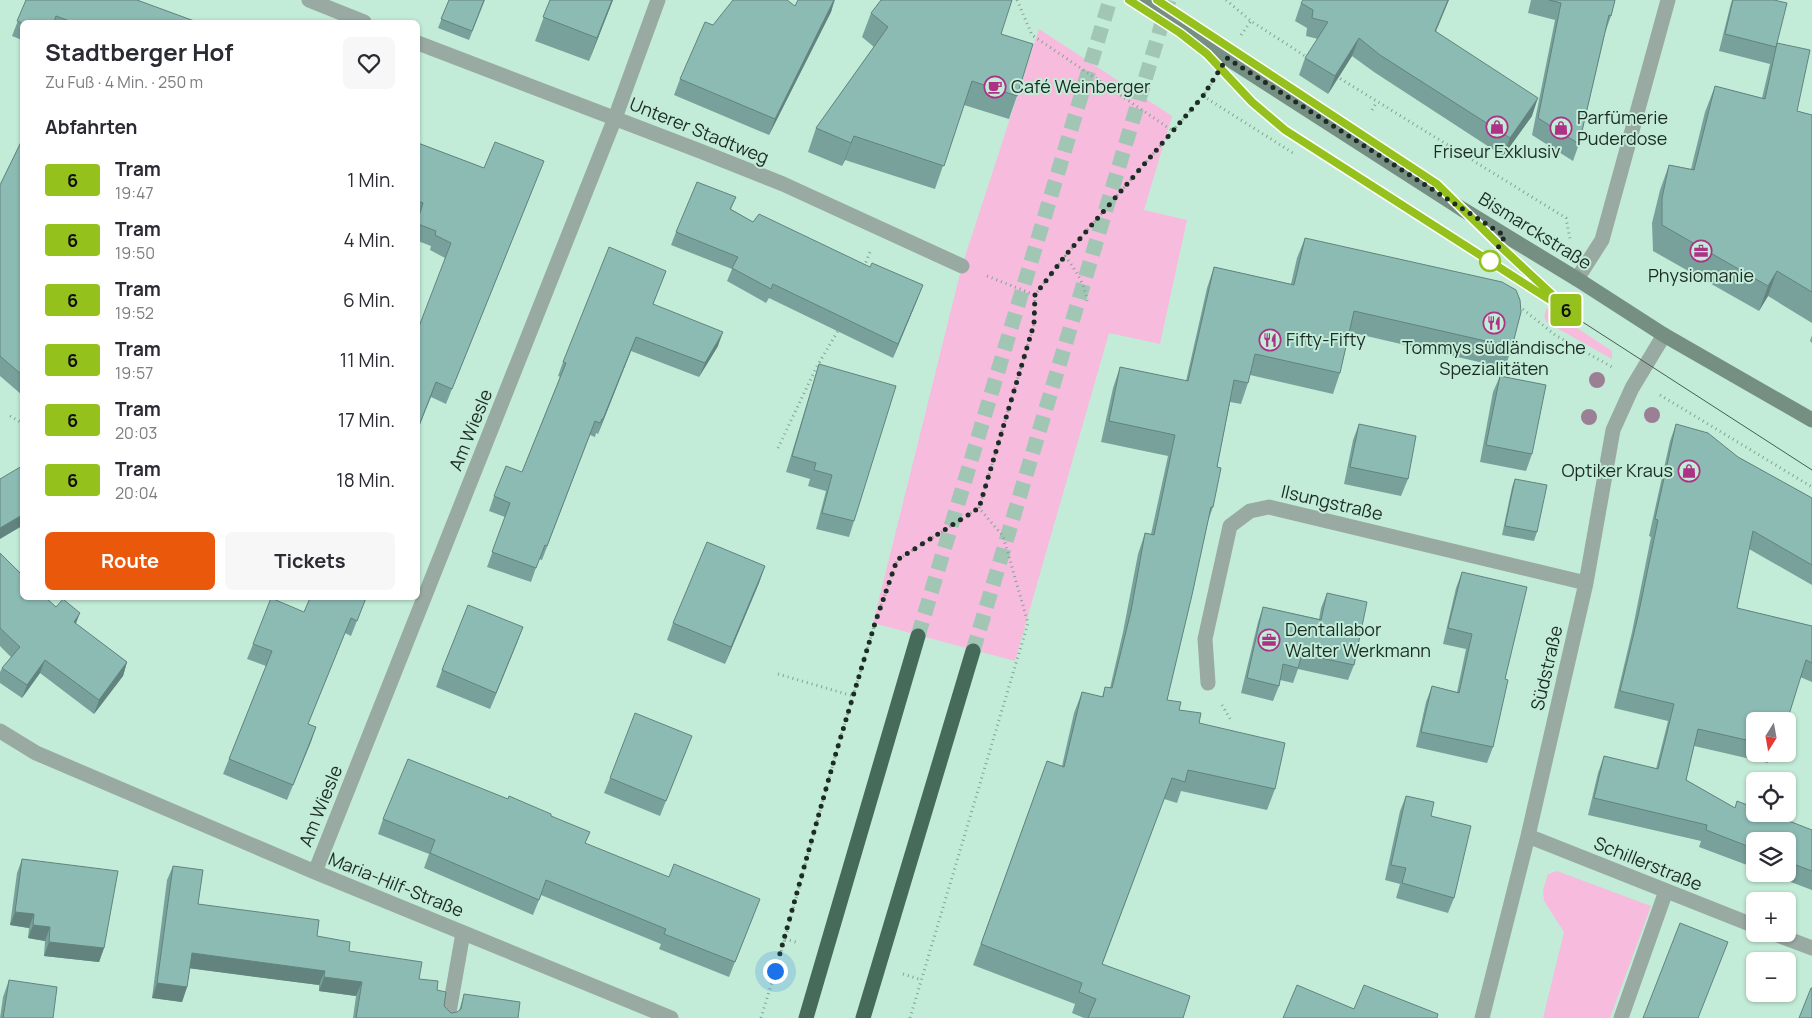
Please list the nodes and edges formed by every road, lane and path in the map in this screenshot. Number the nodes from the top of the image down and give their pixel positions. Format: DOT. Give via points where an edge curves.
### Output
graph roads {
  1 [pos="309,0"];
  2 [pos="658,0"];
  3 [pos="1017,0"];
  4 [pos="1143,0"];
  5 [pos="1226,0"];
  6 [pos="1668,0"];
  7 [pos="359,20"];
  8 [pos="420,44"];
  9 [pos="1227,58"];
  10 [pos="1314,62"];
  11 [pos="1330,72"];
  12 [pos="1203,96"];
  13 [pos="1377,102"];
  14 [pos="1372,110"];
  15 [pos="615,118"];
  16 [pos="1173,131"];
  17 [pos="1292,153"];
  18 [pos="881,229"];
  19 [pos="1065,256"];
  20 [pos="962,266"];
  21 [pos="860,275"];
  22 [pos="1577,279"];
  23 [pos="1035,295"];
  24 [pos="1087,301"];
  25 [pos="840,328"];
  26 [pos="1664,335"];
  27 [pos="10,416"];
  28 [pos="1812,420"];
  29 [pos="20,422"];
  30 [pos="1746,447"];
  31 [pos="778,448"];
  32 [pos="1812,487"];
  33 [pos="979,508"];
  34 [pos="1586,582"];
  35 [pos="918,636"];
  36 [pos="972,651"];
  37 [pos="778,674"];
  38 [pos="1208,683"];
  39 [pos="853,696"];
  40 [pos="0,731"];
  41 [pos="1528,836"];
  42 [pos="315,872"];
  43 [pos="1666,891"];
  44 [pos="1746,922"];
  45 [pos="463,933"];
  46 [pos="785,939"];
  47 [pos="794,941"];
  48 [pos="1796,942"];
  49 [pos="1812,948"];
  50 [pos="909,976"];
  51 [pos="922,980"];
  52 [pos="448,1018"];
  53 [pos="671,1018"];
  54 [pos="761,1018"];
  55 [pos="806,1018"];
  56 [pos="863,1018"];
  57 [pos="910,1018"];
  58 [pos="1482,1018"];
  59 [pos="1621,1018"];
  1 -- 7 [label="street"];
  2 -- 15 [label="street, Am Wiesle"];
  3 -- 16 [label="path" via="1032,35"];
  4 -- 9 [label="street, Bismarckstraße"];
  5 -- 10 [label="path" via="1251,21"];
  6 -- 22 [label="street" via="1602,240"];
  8 -- 15 [label="street, Unterer Stadtweg"];
  9 -- 12 [label="path"];
  9 -- 22 [label="street, Bismarckstraße"];
  11 -- 13 [label="path"];
  12 -- 16 [label="path"];
  12 -- 17 [label="path"];
  13 -- 14 [label="path"];
  13 -- 22 [label="path" via="1566,218"];
  15 -- 18 [label="street, Unterer Stadtweg" via="783,184"];
  15 -- 42 [label="street, Am Wiesle"];
  16 -- 19 [label="path"];
  18 -- 20 [label="street, Unterer Stadtweg"];
  18 -- 21 [label="path"];
  19 -- 23 [label="path"];
  19 -- 24 [label="path" via="1079,274"];
  20 -- 23 [label="path"];
  22 -- 26 [label="street, Bismarckstraße"];
  23 -- 33 [label="path" via="1034,324"];
  25 -- 31 [label="path" via="816,368"];
  26 -- 28 [label="street, Bismarckstraße"];
  26 -- 34 [label="street, Südstraße" via="1632,388 1613,430"];
  27 -- 29 [label="path"];
  30 -- 32 [label="path"];
  33 -- 39 [label="path" via="897,560"];
  33 -- 51 [label="path" via="1003,536 1028,623"];
  34 -- 38 [label="street, Ilsungstraße" via="1269,507 1250,511 1230,526 1204,639"];
  34 -- 41 [label="street, Südstraße"];
  35 -- 55 [label="highway"];
  36 -- 56 [label="highway"];
  37 -- 39 [label="path"];
  39 -- 46 [label="path"];
  40 -- 42 [label="street, Maria-Hilf-Straße" via="36,753"];
  41 -- 43 [label="street, Schillerstraße"];
  41 -- 58 [label="street, Südstraße"];
  42 -- 45 [label="street, Maria-Hilf-Straße"];
  43 -- 44 [label="street, Schillerstraße"];
  43 -- 59 [label="street"];
  45 -- 52 [label="street"];
  45 -- 53 [label="street, Maria-Hilf-Straße"];
  46 -- 47 [label="path"];
  46 -- 54 [label="path"];
  48 -- 49 [label="street"];
  50 -- 51 [label="path"];
  51 -- 57 [label="path"];
}
